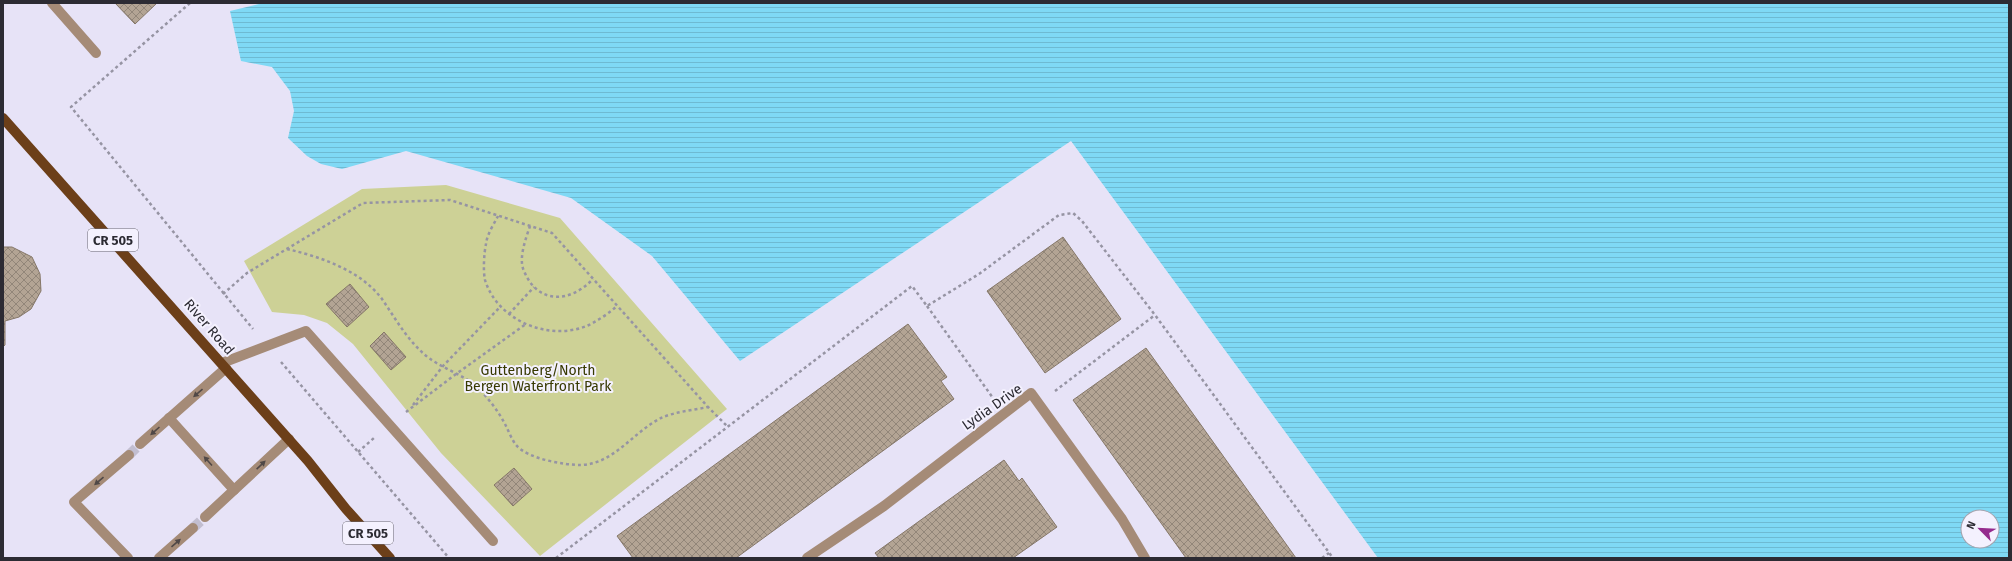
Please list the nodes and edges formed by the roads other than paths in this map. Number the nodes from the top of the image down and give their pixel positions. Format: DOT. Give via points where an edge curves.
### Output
graph roads {
  1 [pos="52,3"];
  2 [pos="96,53"];
  3 [pos="3,118"];
  4 [pos="224,366"];
  5 [pos="169,418"];
  6 [pos="289,439"];
  7 [pos="140,444"];
  8 [pos="129,455"];
  9 [pos="234,490"];
  10 [pos="205,517"];
  11 [pos="193,528"];
  12 [pos="493,541"];
  13 [pos="128,558"];
  14 [pos="159,558"];
  15 [pos="390,558"];
  16 [pos="807,558"];
  17 [pos="1145,558"];
  1 -- 2 [label="street"];
  3 -- 4 [label="main road, River Road / CR 505"];
  4 -- 5 [label="street, one-way"];
  4 -- 6 [label="main road, River Road / CR 505"];
  4 -- 12 [label="street" via="306,330"];
  5 -- 7 [label="street, one-way"];
  9 -- 5 [label="street, one-way"];
  9 -- 6 [label="street, one-way"];
  6 -- 15 [label="main road, River Road / CR 505"];
  8 -- 13 [label="street, one-way" via="74,502"];
  9 -- 10 [label="street"];
  14 -- 11 [label="street, one-way"];
  16 -- 17 [label="street, Lydia Drive" via="884,506 1031,393 1122,519"];
}
